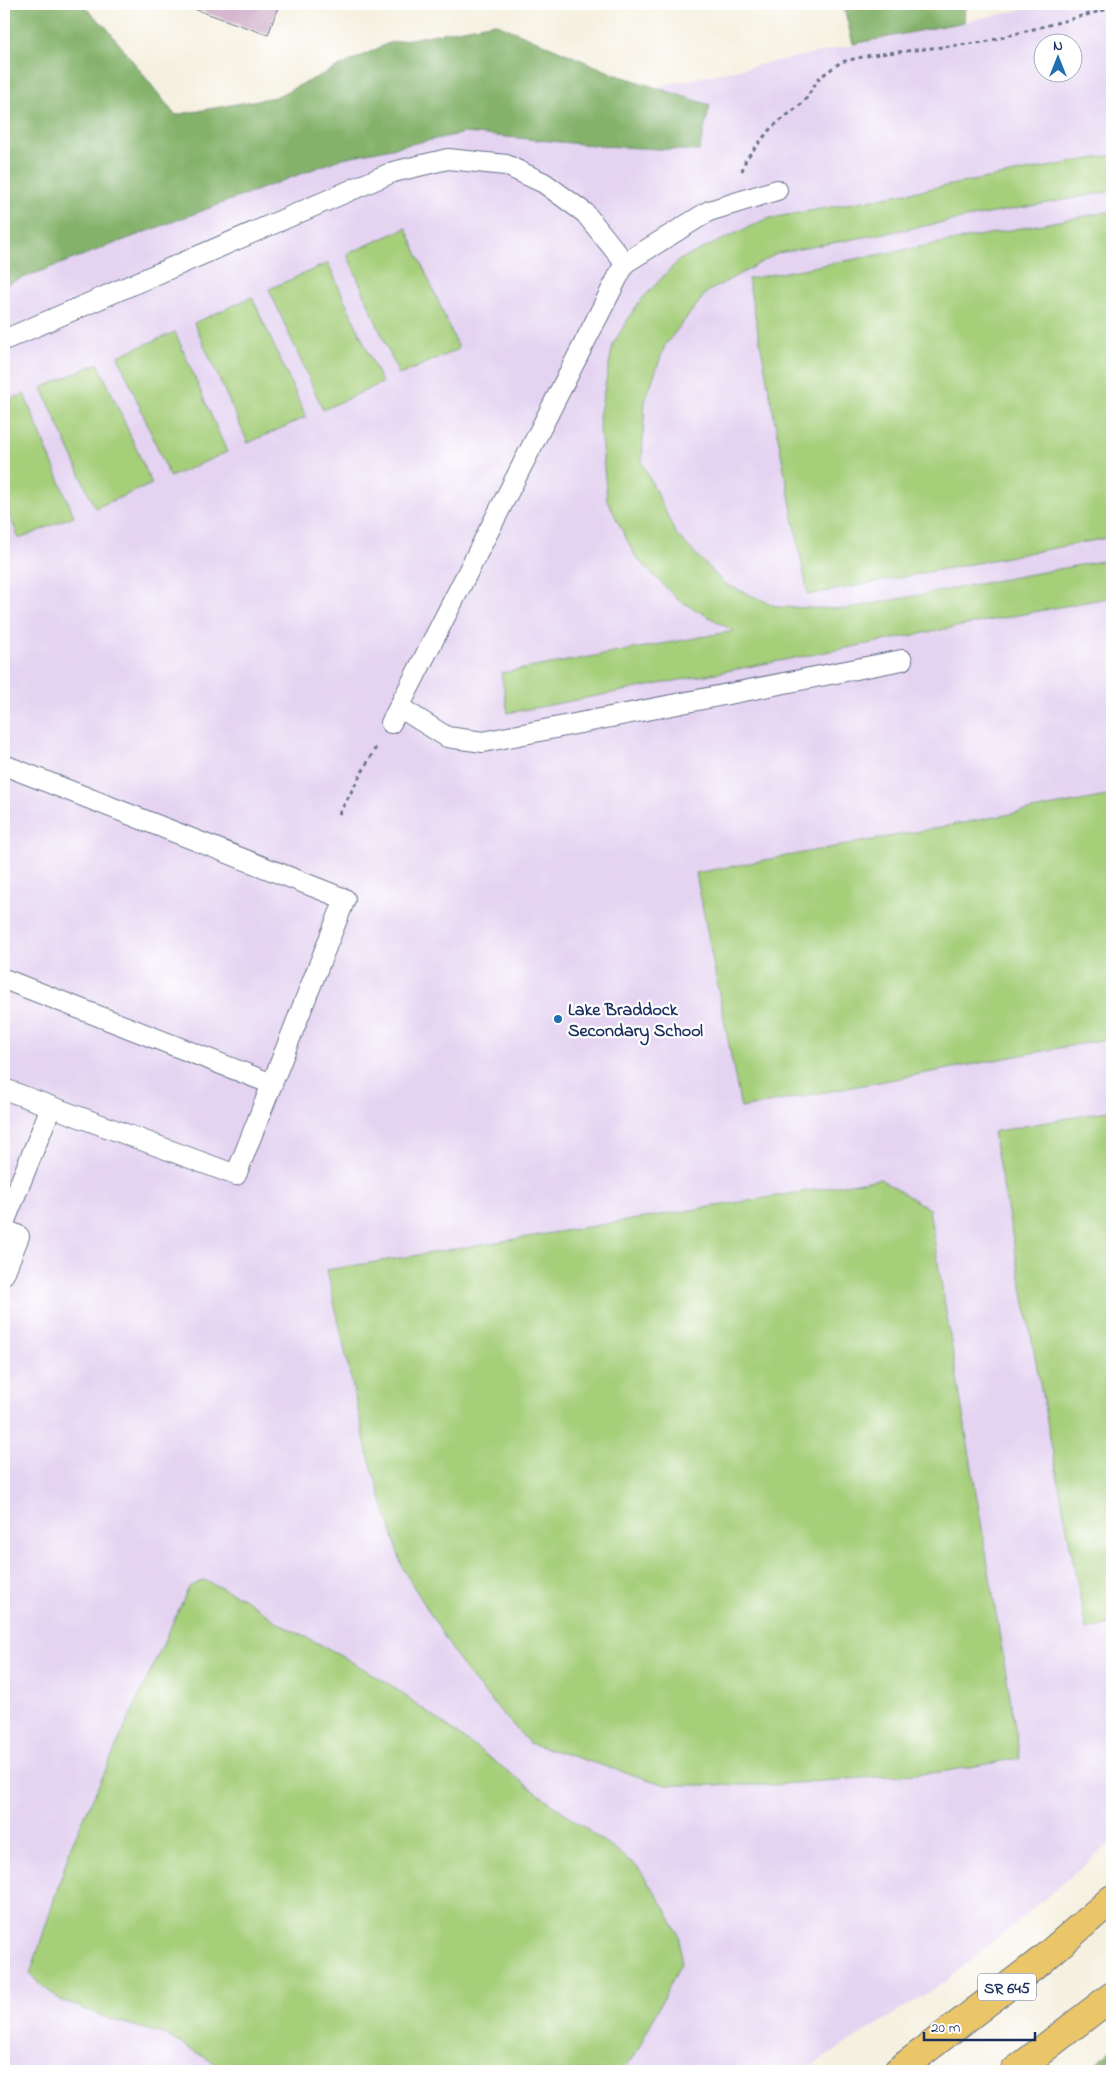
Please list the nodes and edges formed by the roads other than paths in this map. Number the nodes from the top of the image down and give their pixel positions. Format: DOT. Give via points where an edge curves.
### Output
graph roads {
  1 [pos="777,190"];
  2 [pos="626,263"];
  3 [pos="4,340"];
  4 [pos="902,660"];
  5 [pos="4,766"];
  6 [pos="4,979"];
  7 [pos="272,1084"];
  8 [pos="4,1089"];
  9 [pos="51,1106"];
  10 [pos="4,1223"];
  11 [pos="4,1229"];
  12 [pos="4,1274"];
  13 [pos="1112,1899"];
  14 [pos="1112,1996"];
  15 [pos="898,2071"];
  16 [pos="1015,2071"];
  1 -- 2 [label="lane" via="709,211"];
  2 -- 3 [label="lane" via="585,213 544,184 506,165 448,160 393,172"];
  2 -- 4 [label="lane" via="395,715 447,737 484,742"];
  5 -- 7 [label="lane" via="345,899"];
  6 -- 7 [label="lane"];
  7 -- 9 [label="lane" via="236,1175"];
  8 -- 9 [label="lane"];
  9 -- 10 [label="lane"];
  11 -- 12 [label="lane" via="19,1236"];
  13 -- 15 [label="main road, SR 645" via="1042,1960"];
  14 -- 16 [label="main road"];
}
